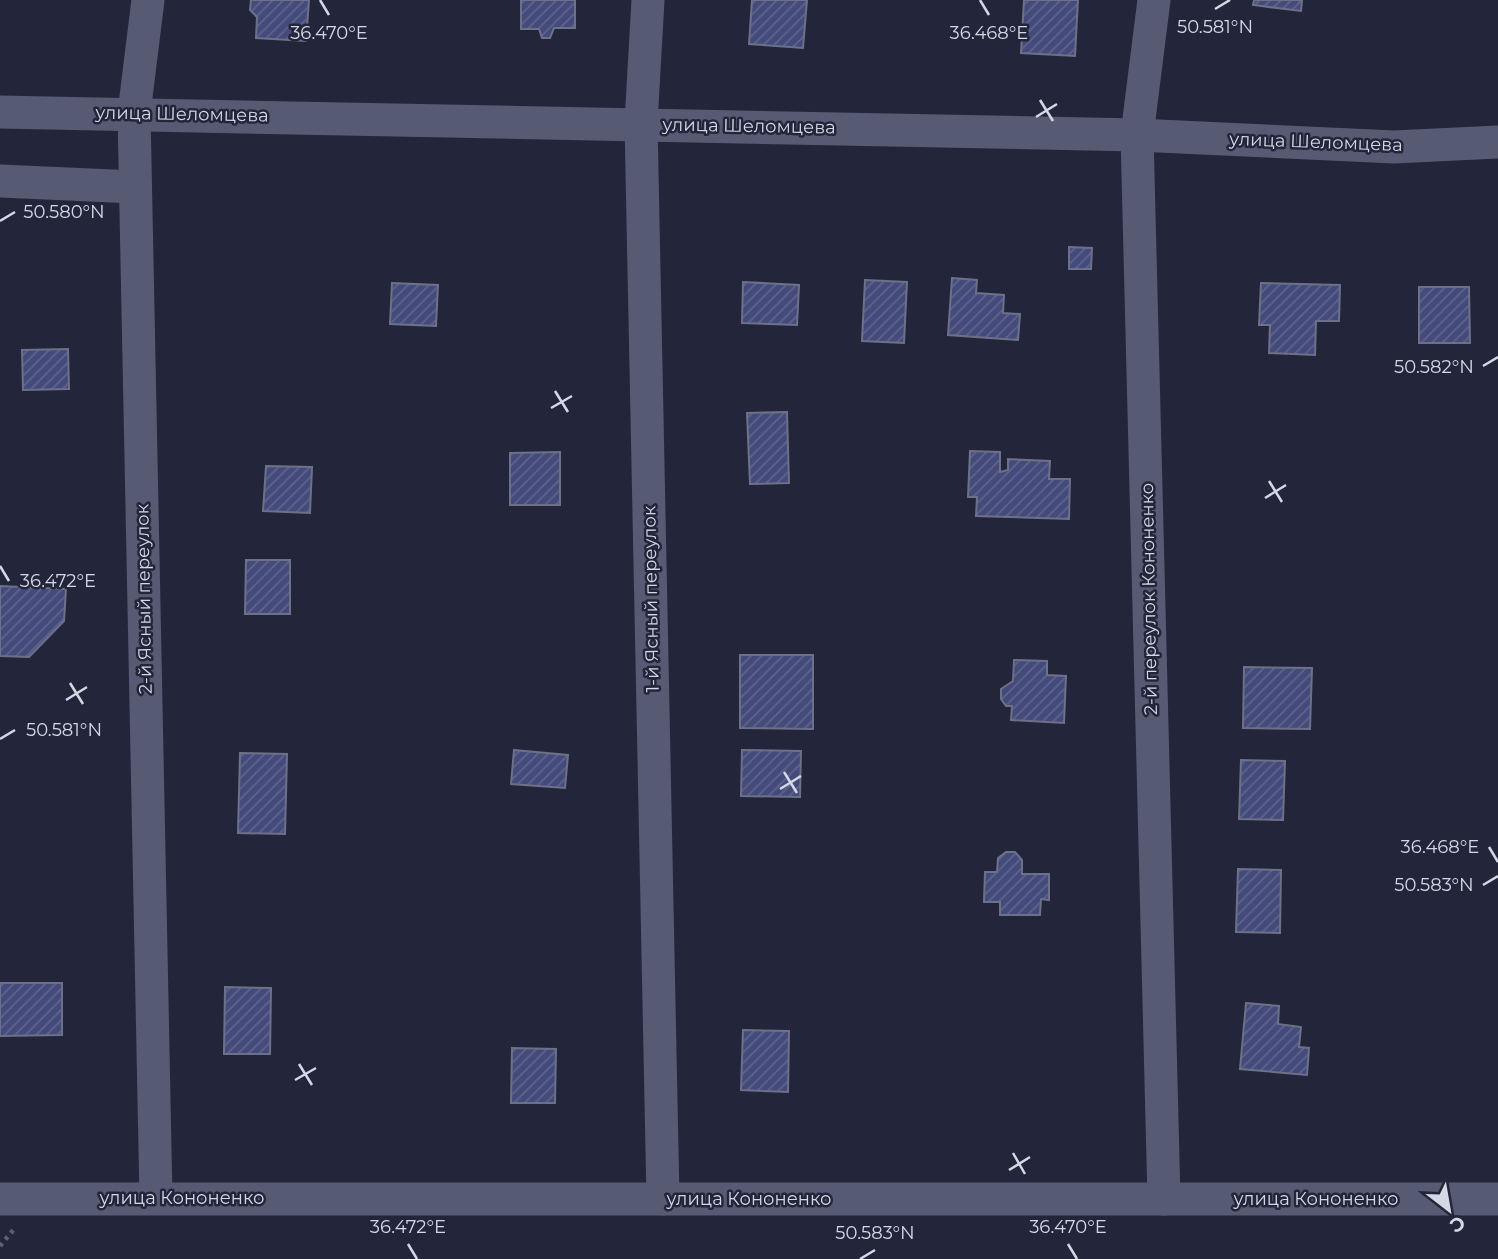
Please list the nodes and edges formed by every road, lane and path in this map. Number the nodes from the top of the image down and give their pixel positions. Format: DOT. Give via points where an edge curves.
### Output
graph roads {
  1 [pos="148,0"];
  2 [pos="648,0"];
  3 [pos="1154,0"];
  4 [pos="0,111"];
  5 [pos="134,113"];
  6 [pos="641,123"];
  7 [pos="1137,135"];
  8 [pos="1498,142"];
  9 [pos="0,181"];
  10 [pos="135,187"];
  11 [pos="156,1198"];
  12 [pos="0,1199"];
  13 [pos="663,1199"];
  14 [pos="1164,1199"];
  15 [pos="1498,1199"];
  1 -- 5 [label="street, 2-й Ясный переулок"];
  2 -- 6 [label="street, 1-й Ясный переулок"];
  3 -- 7 [label="street, 2-й переулок Кононенко"];
  4 -- 5 [label="street, улица Шеломцева"];
  5 -- 6 [label="street, улица Шеломцева"];
  5 -- 10 [label="street, 2-й Ясный переулок"];
  6 -- 7 [label="street, улица Шеломцева"];
  6 -- 13 [label="street, 1-й Ясный переулок"];
  7 -- 8 [label="street, улица Шеломцева" via="1394,147"];
  7 -- 14 [label="street, 2-й переулок Кононенко"];
  9 -- 10 [label="street"];
  10 -- 11 [label="street, 2-й Ясный переулок"];
  11 -- 12 [label="street, улица Кононенко"];
  11 -- 13 [label="street, улица Кононенко"];
  13 -- 14 [label="street, улица Кононенко"];
  14 -- 15 [label="street, улица Кононенко"];
}
